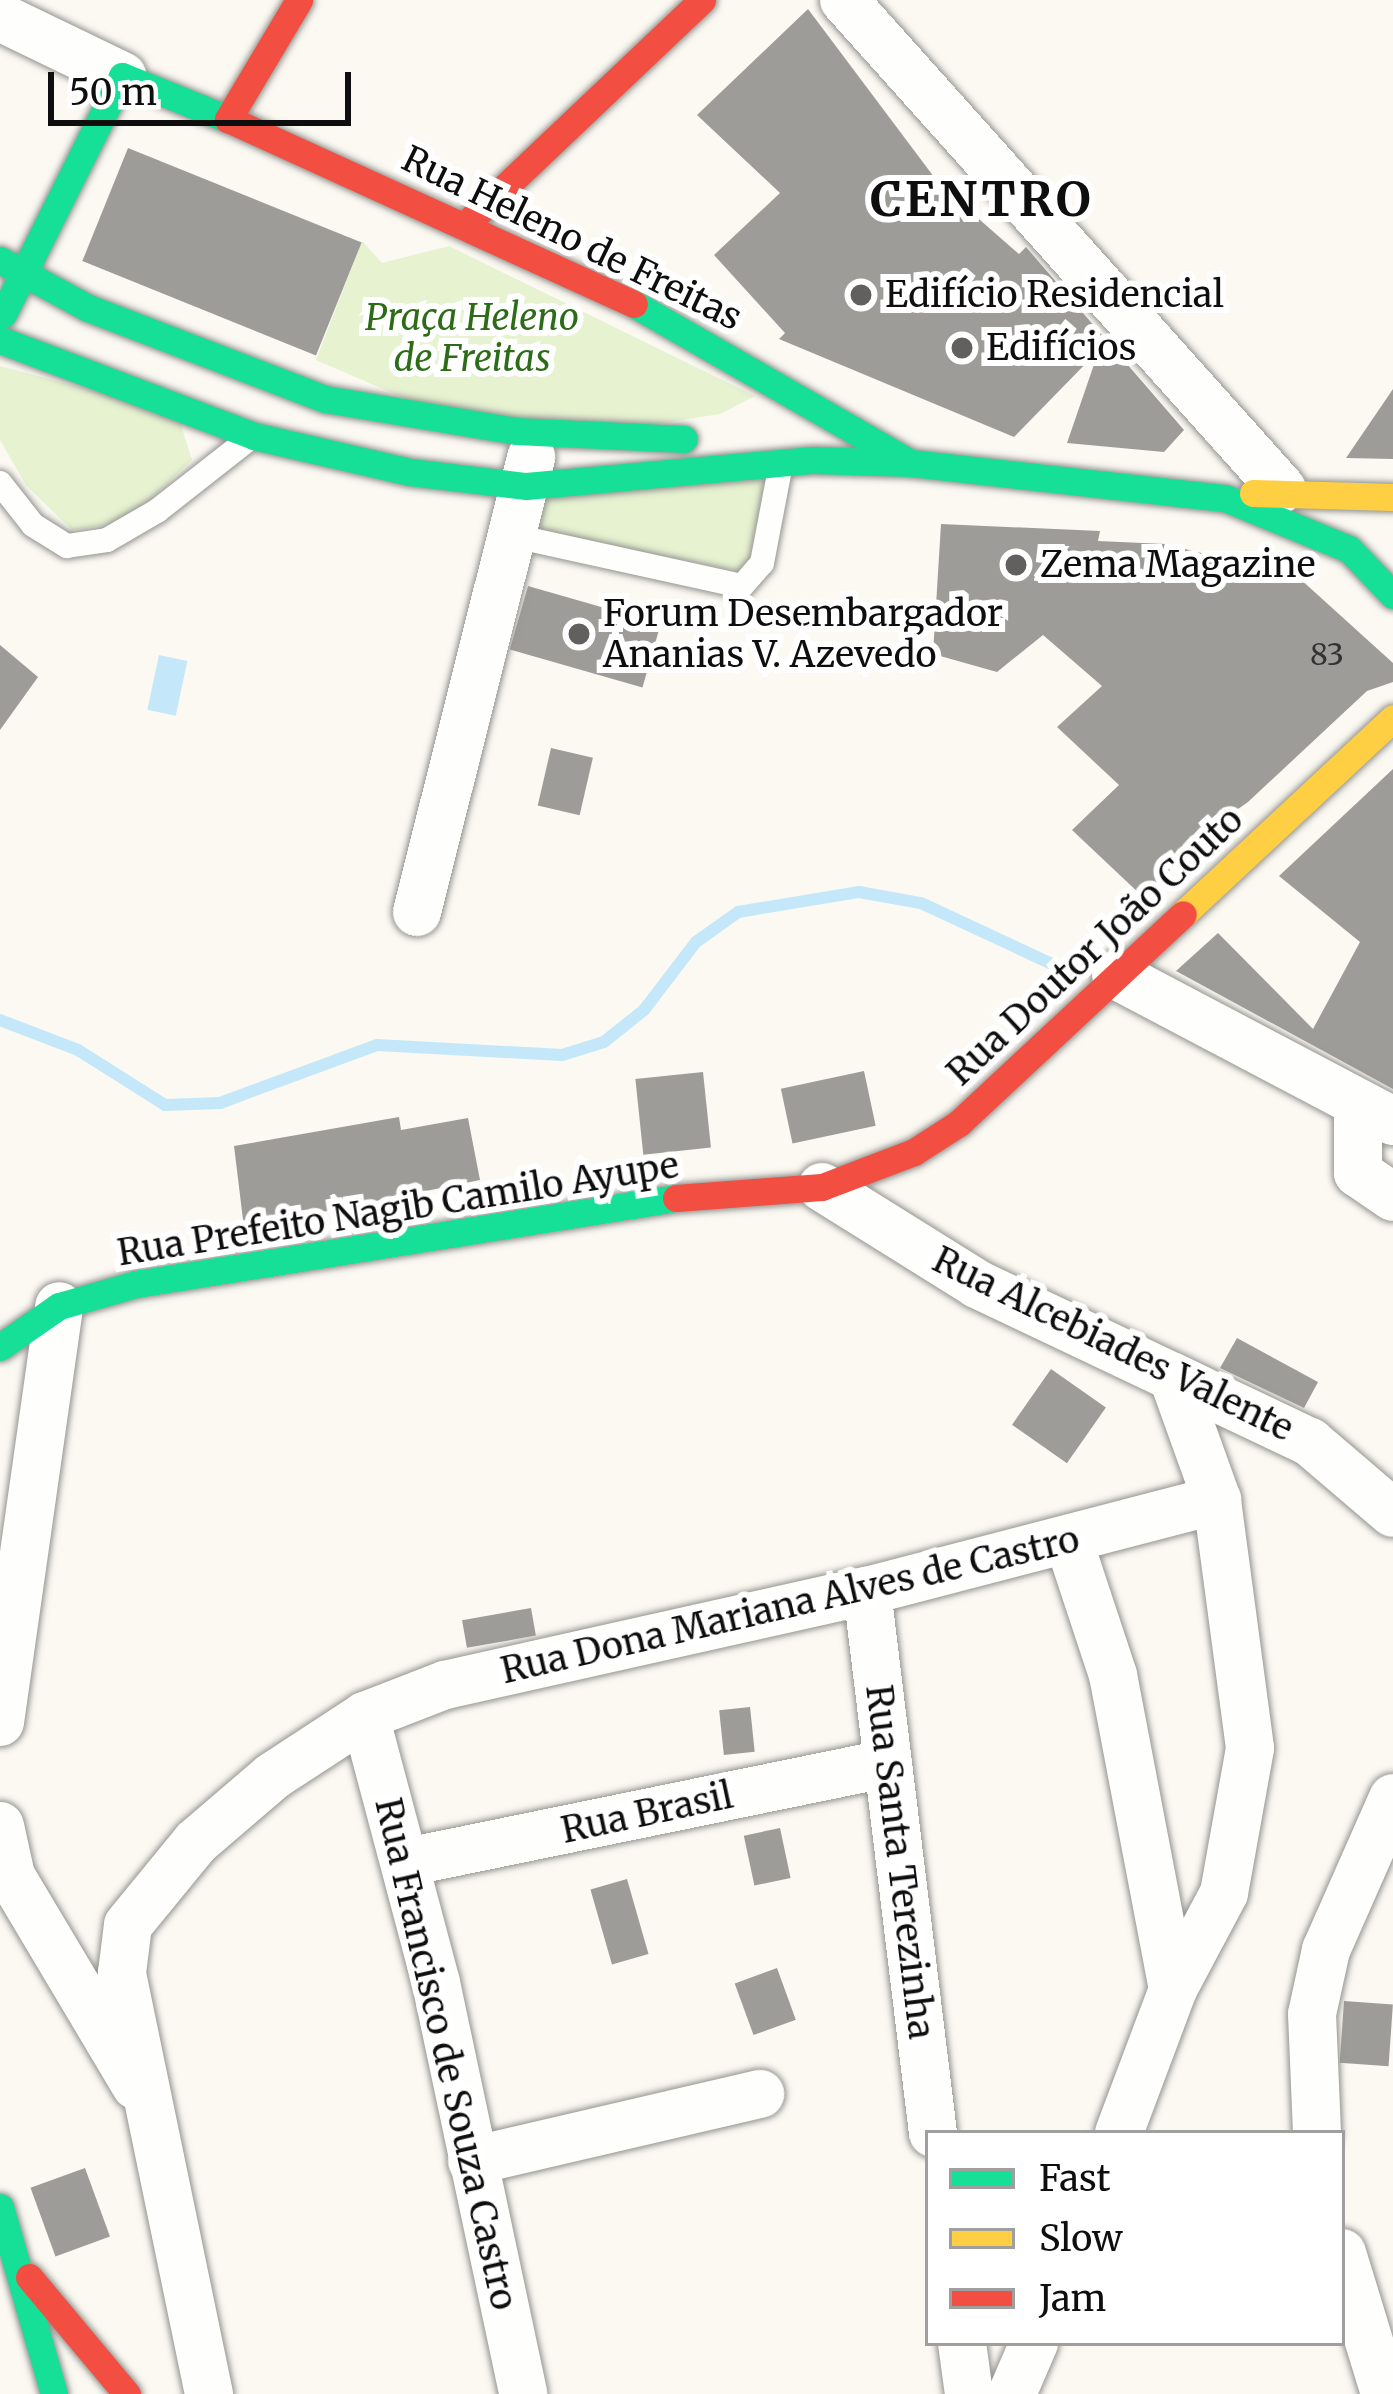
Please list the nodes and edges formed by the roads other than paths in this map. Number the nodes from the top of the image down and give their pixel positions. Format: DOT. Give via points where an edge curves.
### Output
graph roads {
  1 [pos="299,0"];
  2 [pos="702,0"];
  3 [pos="844,0"];
  4 [pos="0,17"];
  5 [pos="122,76"];
  6 [pos="228,118"];
  7 [pos="467,223"];
  8 [pos="11,267"];
  9 [pos="0,319"];
  10 [pos="0,340"];
  11 [pos="535,433"];
  12 [pos="254,436"];
  13 [pos="781,459"];
  14 [pos="911,464"];
  15 [pos="0,483"];
  16 [pos="526,486"];
  17 [pos="1282,488"];
  18 [pos="1393,496"];
  19 [pos="1226,498"];
  20 [pos="514,536"];
  21 [pos="1393,596"];
  22 [pos="1393,718"];
  23 [pos="417,912"];
  24 [pos="1116,975"];
  25 [pos="1375,1113"];
  26 [pos="822,1187"];
  27 [pos="1393,1197"];
  28 [pos="59,1306"];
  29 [pos="0,1346"];
  30 [pos="1172,1378"];
  31 [pos="1217,1499"];
  32 [pos="1393,1513"];
  33 [pos="1069,1542"];
  34 [pos="867,1591"];
  35 [pos="365,1716"];
  36 [pos="0,1721"];
  37 [pos="886,1764"];
  38 [pos="1393,1798"];
  39 [pos="0,1826"];
  40 [pos="407,1862"];
  41 [pos="1173,1989"];
  42 [pos="760,2094"];
  43 [pos="148,2105"];
  44 [pos="933,2130"];
  45 [pos="1120,2130"];
  46 [pos="1317,2130"];
  47 [pos="472,2161"];
  48 [pos="0,2207"];
  49 [pos="1345,2259"];
  50 [pos="26,2274"];
  51 [pos="1378,2320"];
  52 [pos="962,2346"];
  53 [pos="1033,2346"];
  54 [pos="54,2394"];
  55 [pos="127,2394"];
  56 [pos="209,2394"];
  57 [pos="524,2394"];
  58 [pos="969,2394"];
  59 [pos="1012,2394"];
  60 [pos="1384,2394"];
  1 -- 6 [label="main road"];
  2 -- 7 [label="main road"];
  3 -- 17 [label="street"];
  4 -- 5 [label="street"];
  5 -- 6 [label="main road, Rua Heleno de Freitas"];
  5 -- 8 [label="main road"];
  6 -- 7 [label="main road, Rua Heleno de Freitas"];
  7 -- 14 [label="main road, Rua Heleno de Freitas" via="696,334"];
  8 -- 9 [label="main road"];
  8 -- 11 [label="main road" via="325,399"];
  10 -- 12 [label="main road"];
  11 -- 13 [label="main road"];
  11 -- 16 [label="street"];
  12 -- 15 [label="lane" via="106,540 68,546 33,525"];
  12 -- 16 [label="main road" via="410,472"];
  13 -- 14 [label="main road"];
  13 -- 16 [label="main road"];
  13 -- 20 [label="lane" via="762,563 742,586"];
  14 -- 19 [label="main road"];
  16 -- 20 [label="street"];
  17 -- 18 [label="main road"];
  17 -- 19 [label="main road"];
  19 -- 21 [label="main road" via="1349,549"];
  20 -- 23 [label="street"];
  22 -- 24 [label="main road, Rua Doutor João Couto"];
  24 -- 25 [label="street"];
  24 -- 26 [label="main road, Rua Doutor João Couto" via="959,1123 914,1153"];
  25 -- 27 [label="street" via="1358,1173"];
  26 -- 28 [label="main road, Rua Prefeito Nagib Camilo Ayupe" via="624,1202 136,1284"];
  26 -- 30 [label="street, Rua Alcebiades Valente" via="977,1284"];
  28 -- 29 [label="main road, Rua Prefeito Nagib Camilo Ayupe"];
  28 -- 36 [label="street"];
  30 -- 31 [label="street"];
  30 -- 32 [label="street, Rua Alcebiades Valente" via="1310,1442"];
  31 -- 33 [label="street, Rua Dona Mariana Alves de Castro"];
  31 -- 41 [label="street" via="1250,1748 1224,1894"];
  33 -- 34 [label="street, Rua Dona Mariana Alves de Castro"];
  33 -- 41 [label="street" via="1113,1675"];
  34 -- 35 [label="street, Rua Dona Mariana Alves de Castro" via="445,1685"];
  34 -- 37 [label="street, Rua Santa Terezinha"];
  35 -- 40 [label="street, Rua Francisco de Souza Castro"];
  35 -- 43 [label="street, Rua Dona Mariana Alves de Castro" via="273,1776 196,1842 128,1925 122,1973"];
  37 -- 40 [label="street, Rua Brasil"];
  37 -- 44 [label="street, Rua Santa Terezinha"];
  38 -- 46 [label="street" via="1325,1950 1312,2014"];
  39 -- 43 [label="street" via="11,1876"];
  40 -- 47 [label="street, Rua Francisco de Souza Castro"];
  41 -- 45 [label="street"];
  42 -- 47 [label="street"];
  43 -- 56 [label="street, Rua Dona Mariana Alves de Castro"];
  47 -- 57 [label="street, Rua Francisco de Souza Castro"];
  48 -- 50 [label="main road"];
  49 -- 51 [label="street"];
  50 -- 54 [label="main road"];
  50 -- 55 [label="main road"];
  51 -- 60 [label="street"];
  52 -- 58 [label="street"];
  53 -- 59 [label="street"];
}
